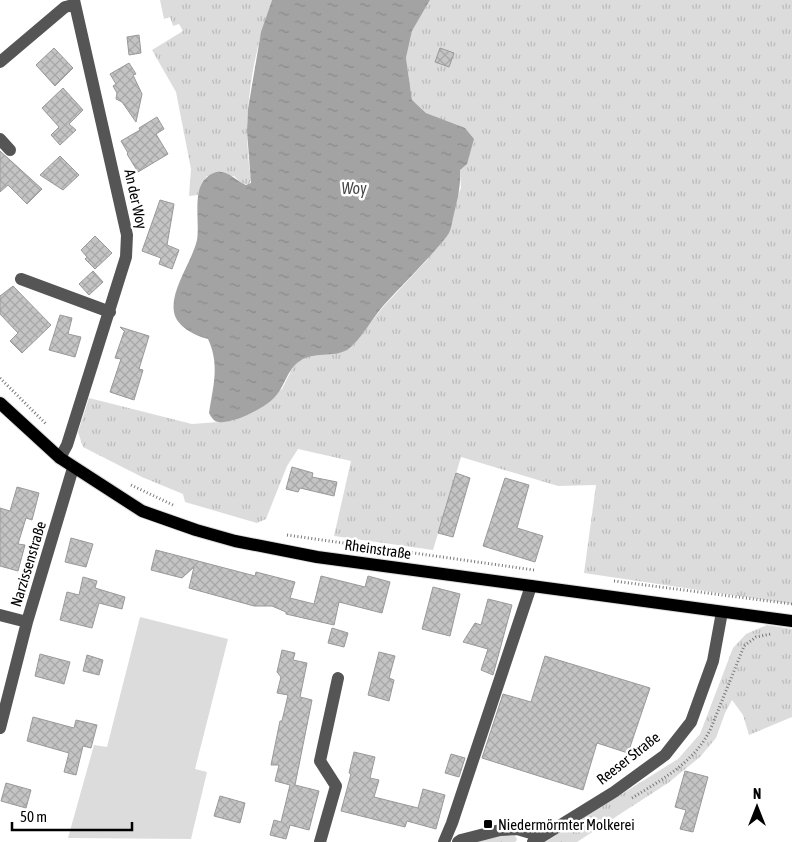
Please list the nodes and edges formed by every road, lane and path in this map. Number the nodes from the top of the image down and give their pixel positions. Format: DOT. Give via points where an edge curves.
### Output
graph roads {
  1 [pos="74,2"];
  2 [pos="0,62"];
  3 [pos="0,139"];
  4 [pos="10,150"];
  5 [pos="21,279"];
  6 [pos="110,312"];
  7 [pos="0,378"];
  8 [pos="0,403"];
  9 [pos="67,445"];
  10 [pos="60,458"];
  11 [pos="73,468"];
  12 [pos="126,483"];
  13 [pos="174,506"];
  14 [pos="278,534"];
  15 [pos="541,571"];
  16 [pos="609,580"];
  17 [pos="531,586"];
  18 [pos="792,604"];
  19 [pos="722,612"];
  20 [pos="0,615"];
  21 [pos="792,621"];
  22 [pos="27,622"];
  23 [pos="338,678"];
  24 [pos="0,728"];
  25 [pos="537,839"];
  26 [pos="320,842"];
  27 [pos="444,842"];
  28 [pos="458,842"];
  1 -- 2 [label="street"];
  1 -- 6 [label="street, An der Woy" via="128,235 126,257"];
  3 -- 4 [label="street"];
  5 -- 6 [label="street"];
  6 -- 9 [label="street, An der Woy"];
  7 -- 9 [label="path"];
  8 -- 10 [label="main road, Rheinstraße"];
  9 -- 10 [label="street, An der Woy"];
  10 -- 11 [label="main road, Rheinstraße"];
  11 -- 17 [label="main road, Rheinstraße" via="142,511 235,541 317,557"];
  11 -- 22 [label="street, Narzissenstraße"];
  12 -- 13 [label="path"];
  14 -- 15 [label="path"];
  16 -- 18 [label="path"];
  17 -- 19 [label="main road, Rheinstraße"];
  17 -- 27 [label="street"];
  19 -- 21 [label="main road, Rheinstraße"];
  19 -- 25 [label="street, Reeser Straße" via="713,660 691,722 665,755 614,792"];
  20 -- 22 [label="street"];
  22 -- 24 [label="street, Narzissenstraße"];
  23 -- 26 [label="street" via="320,761 336,786"];
  25 -- 28 [label="street" via="517,828"];
}
